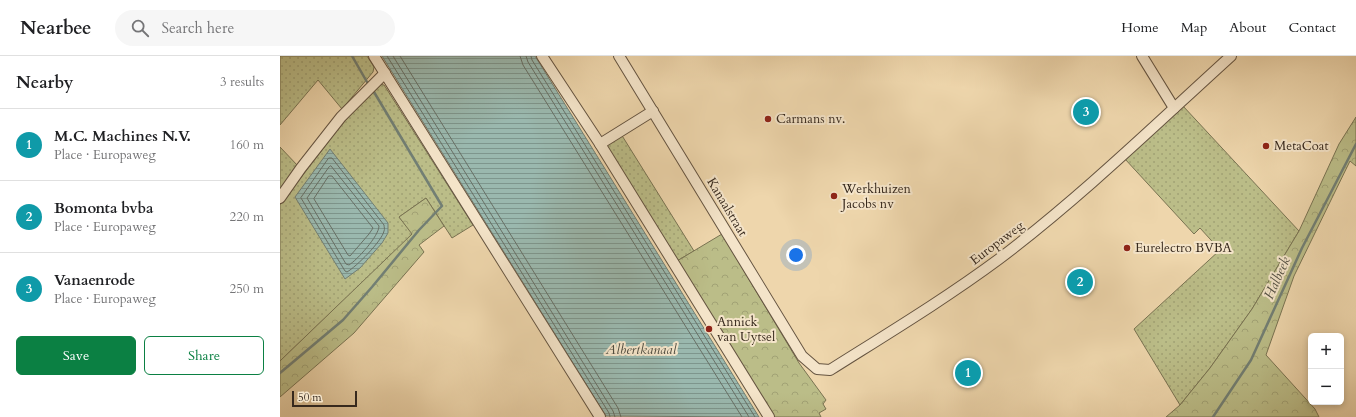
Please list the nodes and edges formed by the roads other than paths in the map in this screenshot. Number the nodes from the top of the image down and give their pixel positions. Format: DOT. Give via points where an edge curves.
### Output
graph roads {
  1 [pos="374,56"];
  2 [pos="542,56"];
  3 [pos="619,56"];
  4 [pos="1142,56"];
  5 [pos="1231,56"];
  6 [pos="384,73"];
  7 [pos="1174,108"];
  8 [pos="653,111"];
  9 [pos="600,144"];
  10 [pos="280,198"];
  11 [pos="817,369"];
  12 [pos="600,417"];
  13 [pos="769,417"];
  1 -- 6 [label="street"];
  2 -- 9 [label="street"];
  3 -- 8 [label="street, Kanaalstraat"];
  4 -- 7 [label="street"];
  5 -- 7 [label="street, Europaweg"];
  6 -- 10 [label="street" via="341,117"];
  6 -- 12 [label="street"];
  7 -- 11 [label="street, Europaweg" via="1080,194 962,286 830,370"];
  8 -- 9 [label="street"];
  8 -- 11 [label="street, Kanaalstraat" via="802,356"];
  9 -- 13 [label="street"];
}
